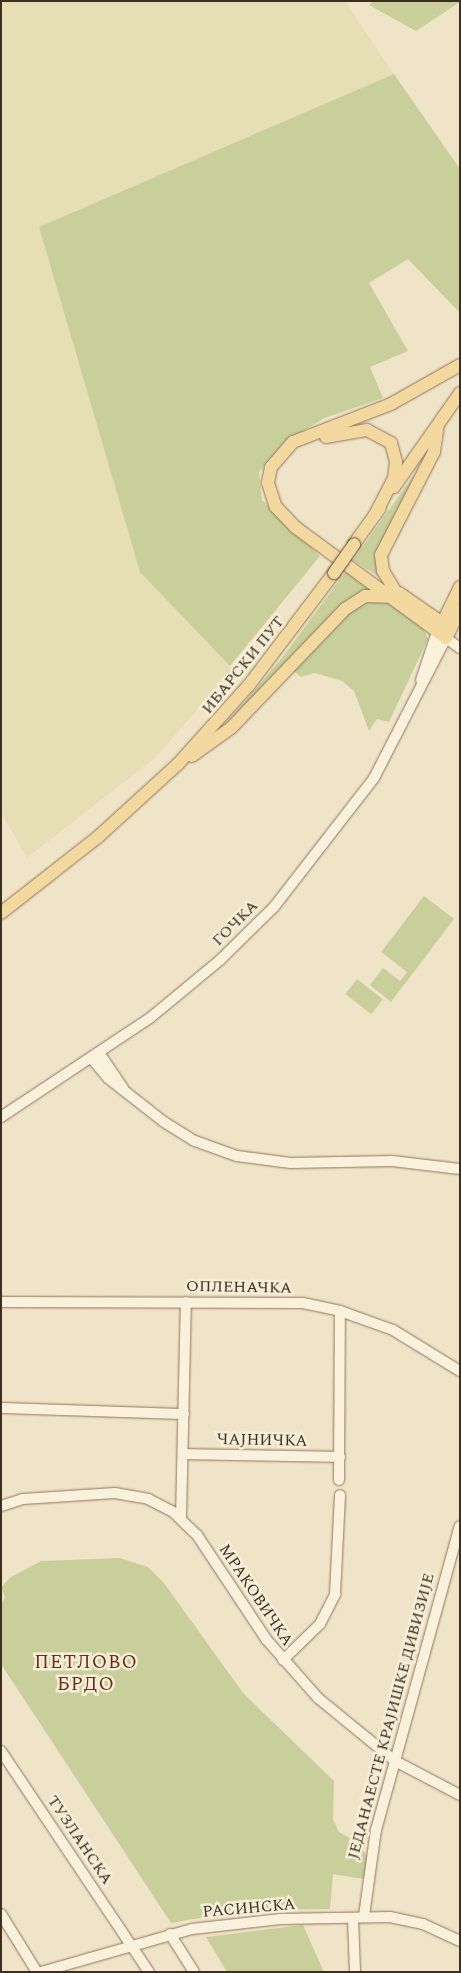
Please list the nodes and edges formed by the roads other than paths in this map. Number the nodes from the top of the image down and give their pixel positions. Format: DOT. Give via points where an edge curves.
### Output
graph roads {
  1 [pos="460,365"];
  2 [pos="460,393"];
  3 [pos="438,425"];
  4 [pos="375,515"];
  5 [pos="460,587"];
  6 [pos="393,594"];
  7 [pos="460,609"];
  8 [pos="447,632"];
  9 [pos="460,648"];
  10 [pos="178,764"];
  11 [pos="1,913"];
  12 [pos="96,1057"];
  13 [pos="1,1117"];
  14 [pos="460,1169"];
  15 [pos="1,1302"];
  16 [pos="186,1302"];
  17 [pos="340,1311"];
  18 [pos="460,1371"];
  19 [pos="1,1408"];
  20 [pos="184,1414"];
  21 [pos="184,1454"];
  22 [pos="340,1457"];
  23 [pos="339,1480"];
  24 [pos="340,1495"];
  25 [pos="1,1506"];
  26 [pos="181,1517"];
  27 [pos="460,1526"];
  28 [pos="283,1660"];
  29 [pos="1,1751"];
  30 [pos="395,1761"];
  31 [pos="460,1795"];
  32 [pos="1,1914"];
  33 [pos="364,1916"];
  34 [pos="353,1919"];
  35 [pos="170,1934"];
  36 [pos="460,1941"];
  37 [pos="133,1946"];
  38 [pos="37,1972"];
  39 [pos="41,1972"];
  40 [pos="149,1972"];
  41 [pos="194,1972"];
  42 [pos="355,1972"];
  1 -- 6 [label="main road" via="391,404 300,438 281,452 269,475 271,498 283,516"];
  2 -- 3 [label="main road, ИБАРСКИ ПУТ"];
  3 -- 4 [label="main road, ИБАРСКИ ПУТ"];
  3 -- 6 [label="main road" via="434,452 381,555 382,571"];
  4 -- 6 [label="main road" via="394,478 396,462 391,444 379,434 357,430 331,435 297,449 279,468 277,492 293,517"];
  4 -- 10 [label="main road, ИБАРСКИ ПУТ, bridge" via="244,692"];
  5 -- 8 [label="main road"];
  6 -- 8 [label="main road"];
  6 -- 10 [label="main road" via="372,594 351,604 231,728"];
  7 -- 8 [label="main road"];
  8 -- 9 [label="street"];
  8 -- 12 [label="street, ГОЧКА" via="374,778 288,892 216,964"];
  10 -- 11 [label="main road, ИБАРСКИ ПУТ" via="91,843"];
  12 -- 13 [label="street, ГОЧКА"];
  12 -- 14 [label="street" via="123,1088 183,1134 237,1156 292,1163 392,1162"];
  15 -- 16 [label="street, ОПЛЕНАЧКА"];
  16 -- 17 [label="street, ОПЛЕНАЧКА" via="288,1302"];
  16 -- 20 [label="street"];
  17 -- 18 [label="street, ОПЛЕНАЧКА" via="393,1330"];
  17 -- 22 [label="street"];
  19 -- 20 [label="street"];
  20 -- 21 [label="street"];
  21 -- 22 [label="street, ЧАЈНИЧКА"];
  21 -- 26 [label="street"];
  22 -- 23 [label="street"];
  24 -- 28 [label="street" via="335,1594 320,1624"];
  25 -- 26 [label="street, МРАКОВИЧКА" via="23,1499 115,1493 148,1499"];
  26 -- 28 [label="street, МРАКОВИЧКА"];
  27 -- 30 [label="street, ЈЕДАНАЕСТЕ КРАЈИШКЕ ДИВИЗИЈЕ"];
  28 -- 30 [label="street, МРАКОВИЧКА" via="333,1712"];
  29 -- 37 [label="street, ТУЗЛАНСКА"];
  30 -- 31 [label="street, МРАКОВИЧКА"];
  30 -- 33 [label="street, ЈЕДАНАЕСТЕ КРАЈИШКЕ ДИВИЗИЈЕ" via="369,1858"];
  32 -- 38 [label="street"];
  33 -- 34 [label="street, РАСИНСКА"];
  33 -- 36 [label="street, РАСИНСКА" via="411,1921"];
  34 -- 35 [label="street, РАСИНСКА" via="257,1921"];
  34 -- 42 [label="street"];
  35 -- 37 [label="street, РАСИНСКА"];
  35 -- 41 [label="street"];
  37 -- 39 [label="street, РАСИНСКА"];
  37 -- 40 [label="street, ТУЗЛАНСКА"];
}
